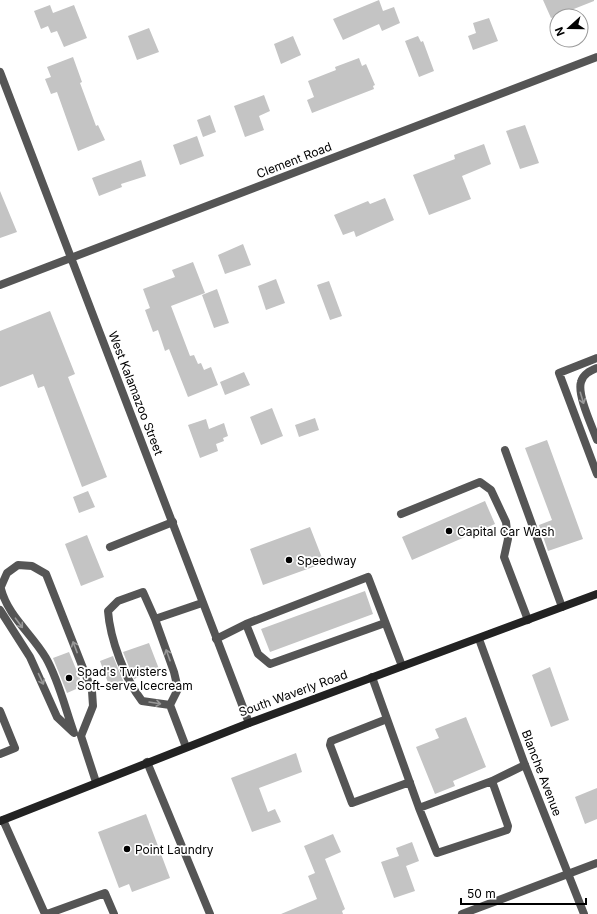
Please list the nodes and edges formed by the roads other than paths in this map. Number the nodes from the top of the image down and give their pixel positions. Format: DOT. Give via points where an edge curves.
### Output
graph roads {
  1 [pos="597,57"];
  2 [pos="0,72"];
  3 [pos="70,258"];
  4 [pos="0,285"];
  5 [pos="597,358"];
  6 [pos="597,368"];
  7 [pos="597,440"];
  8 [pos="505,450"];
  9 [pos="597,474"];
  10 [pos="401,514"];
  11 [pos="173,522"];
  12 [pos="110,547"];
  13 [pos="0,589"];
  14 [pos="597,594"];
  15 [pos="202,603"];
  16 [pos="562,607"];
  17 [pos="0,610"];
  18 [pos="155,619"];
  19 [pos="528,620"];
  20 [pos="385,622"];
  21 [pos="246,624"];
  22 [pos="216,639"];
  23 [pos="479,639"];
  24 [pos="402,666"];
  25 [pos="372,677"];
  26 [pos="170,705"];
  27 [pos="0,711"];
  28 [pos="387,719"];
  29 [pos="249,723"];
  30 [pos="77,735"];
  31 [pos="186,747"];
  32 [pos="0,754"];
  33 [pos="147,762"];
  34 [pos="525,765"];
  35 [pos="492,781"];
  36 [pos="96,782"];
  37 [pos="410,782"];
  38 [pos="419,808"];
  39 [pos="1,820"];
  40 [pos="597,863"];
  41 [pos="569,873"];
  42 [pos="46,914"];
  43 [pos="114,914"];
  44 [pos="210,914"];
  45 [pos="462,914"];
  46 [pos="584,914"];
  1 -- 3 [label="street, Clement Road"];
  2 -- 3 [label="street, West Kalamazoo Street"];
  3 -- 4 [label="street, Clement Road"];
  3 -- 11 [label="street, West Kalamazoo Street"];
  5 -- 9 [label="street" via="559,373"];
  6 -- 7 [label="street, one-way" via="587,372 581,381 580,393"];
  8 -- 16 [label="street"];
  10 -- 19 [label="street" via="480,482 491,490 506,522 508,539 504,557"];
  11 -- 12 [label="street"];
  11 -- 15 [label="street, West Kalamazoo Street"];
  13 -- 30 [label="street, one-way" via="4,602 45,657"];
  30 -- 13 [label="street, one-way" via="93,706 92,691 46,574 32,566 18,565 7,573"];
  14 -- 16 [label="main road, South Waverly Road"];
  15 -- 18 [label="street"];
  15 -- 22 [label="street, West Kalamazoo Street"];
  16 -- 19 [label="main road, South Waverly Road"];
  17 -- 30 [label="street, one-way" via="30,657 57,717"];
  26 -- 18 [label="street, one-way" via="178,689"];
  18 -- 26 [label="street, one-way" via="143,592 118,601 108,611 109,627 132,688 142,701"];
  19 -- 23 [label="main road, South Waverly Road"];
  20 -- 21 [label="street" via="270,664 258,654"];
  20 -- 21 [label="street" via="368,578"];
  20 -- 24 [label="street"];
  21 -- 22 [label="street"];
  22 -- 29 [label="street, West Kalamazoo Street"];
  23 -- 24 [label="main road, South Waverly Road"];
  23 -- 34 [label="street, Blanche Avenue"];
  24 -- 25 [label="main road, South Waverly Road"];
  25 -- 28 [label="street"];
  25 -- 29 [label="main road, South Waverly Road"];
  26 -- 31 [label="street"];
  27 -- 32 [label="street" via="15,748"];
  28 -- 37 [label="street"];
  28 -- 37 [label="street" via="331,741 330,745 352,803"];
  29 -- 31 [label="main road, South Waverly Road"];
  30 -- 36 [label="street"];
  31 -- 33 [label="main road, South Waverly Road"];
  33 -- 36 [label="main road, South Waverly Road"];
  33 -- 44 [label="street"];
  34 -- 35 [label="street"];
  34 -- 41 [label="street, Blanche Avenue"];
  35 -- 38 [label="street"];
  35 -- 38 [label="street" via="508,826 506,830 437,853"];
  36 -- 39 [label="main road, South Waverly Road"];
  37 -- 38 [label="street"];
  39 -- 42 [label="street"];
  40 -- 41 [label="street"];
  41 -- 45 [label="street"];
  41 -- 46 [label="street, Blanche Avenue"];
  42 -- 43 [label="street" via="105,893"];
}
